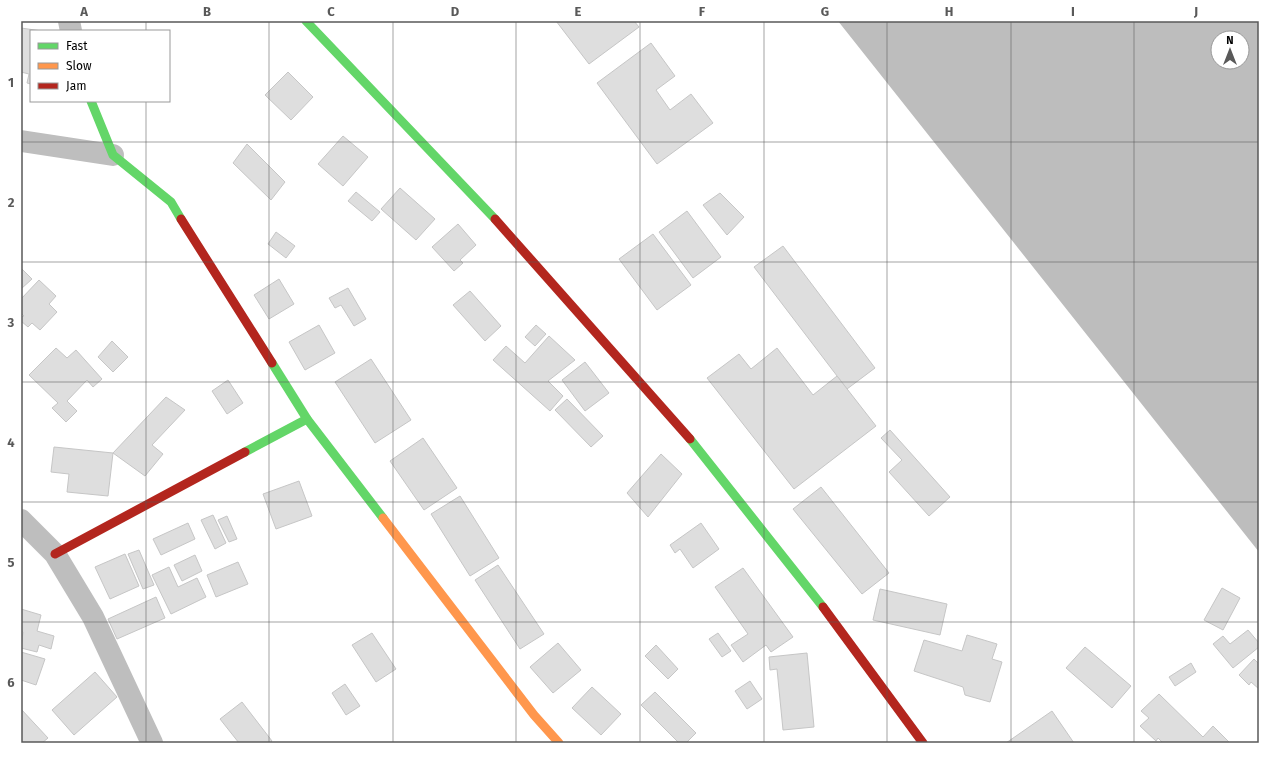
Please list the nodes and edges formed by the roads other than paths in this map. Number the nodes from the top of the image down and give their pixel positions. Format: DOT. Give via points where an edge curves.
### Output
graph roads {
  1 [pos="306,21"];
  2 [pos="91,102"];
  3 [pos="21,141"];
  4 [pos="113,155"];
  5 [pos="307,419"];
  6 [pos="21,520"];
  7 [pos="55,554"];
  8 [pos="152,743"];
  9 [pos="559,743"];
  10 [pos="922,743"];
  1 -- 10 [label="street" via="520,244 677,422 827,612"];
  2 -- 4 [label="street"];
  3 -- 4 [label="street"];
  4 -- 5 [label="street" via="171,202"];
  5 -- 7 [label="street"];
  5 -- 9 [label="street" via="529,709"];
  6 -- 7 [label="street"];
  7 -- 8 [label="street" via="93,617"];
}
